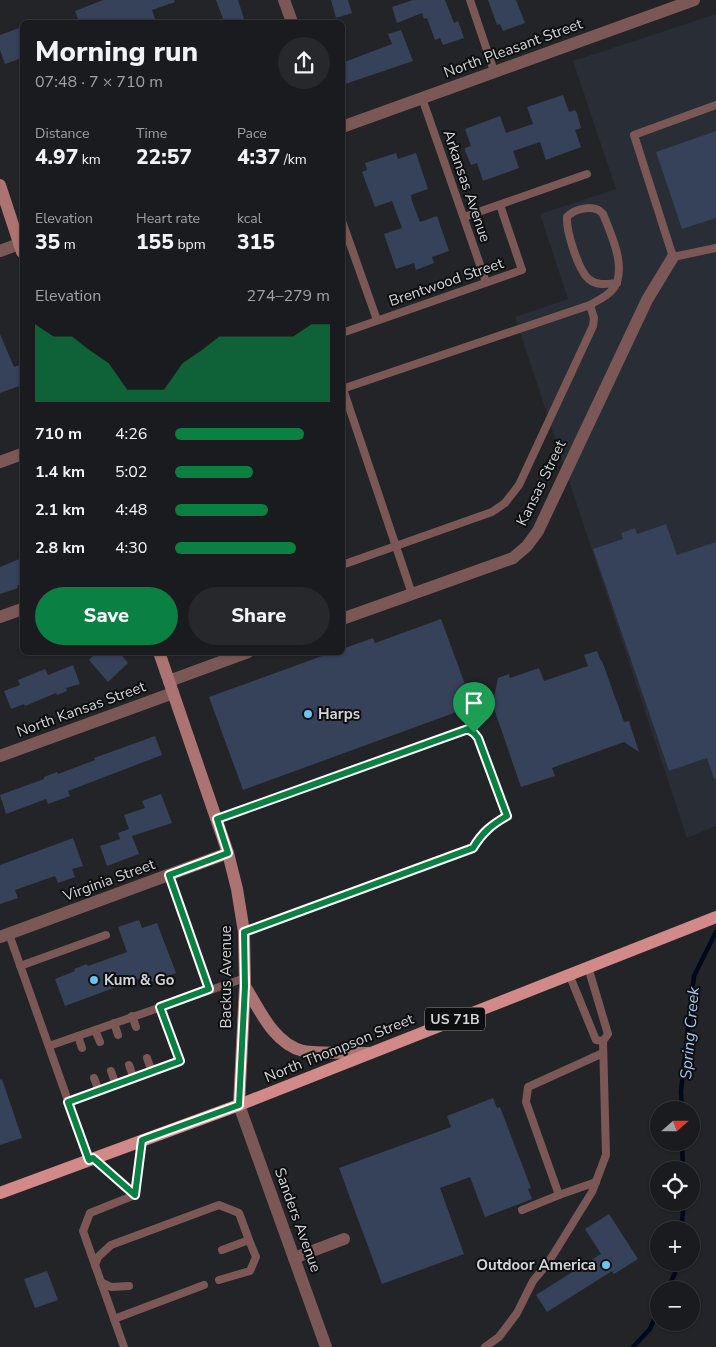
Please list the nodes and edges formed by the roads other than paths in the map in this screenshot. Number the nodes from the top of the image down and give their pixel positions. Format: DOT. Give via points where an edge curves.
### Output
graph roads {
  1 [pos="284,0"];
  2 [pos="470,0"];
  3 [pos="694,0"];
  4 [pos="291,20"];
  5 [pos="494,71"];
  6 [pos="422,98"];
  7 [pos="716,105"];
  8 [pos="345,126"];
  9 [pos="587,174"];
  10 [pos="0,185"];
  11 [pos="500,205"];
  12 [pos="464,217"];
  13 [pos="345,229"];
  14 [pos="20,240"];
  15 [pos="20,246"];
  16 [pos="716,248"];
  17 [pos="0,251"];
  18 [pos="673,257"];
  19 [pos="486,282"];
  20 [pos="617,283"];
  21 [pos="590,305"];
  22 [pos="377,320"];
  23 [pos="345,332"];
  24 [pos="345,389"];
  25 [pos="345,399"];
  26 [pos="20,455"];
  27 [pos="0,462"];
  28 [pos="396,546"];
  29 [pos="345,564"];
  30 [pos="412,594"];
  31 [pos="20,610"];
  32 [pos="0,617"];
  33 [pos="345,618"];
  34 [pos="160,655"];
  35 [pos="240,655"];
  36 [pos="169,681"];
  37 [pos="173,693"];
  38 [pos="0,756"];
  39 [pos="217,819"];
  40 [pos="228,853"];
  41 [pos="169,875"];
  42 [pos="716,917"];
  43 [pos="244,932"];
  44 [pos="106,935"];
  45 [pos="5,936"];
  46 [pos="20,966"];
  47 [pos="588,967"];
  48 [pos="569,974"];
  49 [pos="245,982"];
  50 [pos="209,989"];
  51 [pos="160,1007"];
  52 [pos="132,1016"];
  53 [pos="114,1023"];
  54 [pos="136,1027"];
  55 [pos="95,1030"];
  56 [pos="118,1034"];
  57 [pos="78,1036"];
  58 [pos="100,1042"];
  59 [pos="603,1042"];
  60 [pos="49,1046"];
  61 [pos="82,1048"];
  62 [pos="370,1053"];
  63 [pos="603,1053"];
  64 [pos="147,1058"];
  65 [pos="129,1065"];
  66 [pos="111,1071"];
  67 [pos="152,1072"];
  68 [pos="94,1078"];
  69 [pos="134,1078"];
  70 [pos="116,1085"];
  71 [pos="99,1091"];
  72 [pos="68,1102"];
  73 [pos="239,1105"];
  74 [pos="142,1140"];
  75 [pos="91,1159"];
  76 [pos="596,1182"];
  77 [pos="0,1193"];
  78 [pos="135,1195"];
  79 [pos="559,1195"];
  80 [pos="522,1210"];
  81 [pos="344,1239"];
  82 [pos="249,1240"];
  83 [pos="222,1250"];
  84 [pos="294,1258"];
  85 [pos="95,1265"];
  86 [pos="219,1280"];
  87 [pos="101,1282"];
  88 [pos="204,1285"];
  89 [pos="128,1286"];
  90 [pos="114,1319"];
  91 [pos="124,1347"];
  92 [pos="326,1347"];
  93 [pos="485,1347"];
  1 -- 4 [label="street"];
  2 -- 5 [label="lane"];
  3 -- 5 [label="street, North Pleasant Street"];
  5 -- 6 [label="street, North Pleasant Street"];
  6 -- 8 [label="street, North Pleasant Street"];
  6 -- 12 [label="lane, Arkansas Avenue"];
  7 -- 18 [label="lane" via="634,135"];
  9 -- 11 [label="lane"];
  10 -- 14 [label="street"];
  11 -- 12 [label="lane"];
  11 -- 19 [label="lane, Brentwood Street" via="522,270"];
  12 -- 19 [label="lane, Arkansas Avenue"];
  13 -- 22 [label="lane"];
  15 -- 17 [label="street"];
  16 -- 18 [label="lane"];
  18 -- 30 [label="street, Kansas Street" via="646,300 538,531 527,546 514,558"];
  19 -- 22 [label="lane, Brentwood Street"];
  20 -- 20 [label="lane" via="619,268 603,214 596,207 570,214 567,223 571,241 584,274 600,285"];
  20 -- 21 [label="lane" via="608,294"];
  21 -- 24 [label="lane"];
  21 -- 28 [label="lane" via="593,326 514,494 492,512"];
  22 -- 23 [label="lane, Brentwood Street"];
  25 -- 28 [label="lane"];
  26 -- 27 [label="street"];
  28 -- 29 [label="lane"];
  28 -- 30 [label="lane"];
  30 -- 33 [label="street, Kansas Street"];
  31 -- 32 [label="street"];
  34 -- 36 [label="street, Backus Avenue"];
  35 -- 36 [label="street"];
  36 -- 37 [label="street, Backus Avenue"];
  37 -- 38 [label="street, North Kansas Street"];
  37 -- 39 [label="street, Backus Avenue"];
  39 -- 40 [label="street, Backus Avenue"];
  39 -- 43 [label="lane" via="468,729 478,738 507,816 482,833 473,848"];
  40 -- 41 [label="street, Virginia Street"];
  40 -- 43 [label="street, Backus Avenue"];
  41 -- 45 [label="street, Virginia Street"];
  41 -- 50 [label="lane"];
  42 -- 47 [label="main road, North Thompson Street / US 71B"];
  43 -- 49 [label="street, Backus Avenue"];
  44 -- 46 [label="lane"];
  45 -- 46 [label="lane"];
  46 -- 60 [label="lane"];
  47 -- 48 [label="main road, North Thompson Street / US 71B"];
  47 -- 59 [label="lane" via="608,1034"];
  48 -- 59 [label="lane" via="596,1040"];
  48 -- 62 [label="main road, North Thompson Street / US 71B"];
  49 -- 50 [label="lane"];
  49 -- 62 [label="street" via="264,1020 285,1042 303,1050"];
  49 -- 73 [label="street, Backus Avenue"];
  50 -- 51 [label="lane"];
  51 -- 52 [label="lane"];
  51 -- 67 [label="lane" via="180,1061"];
  52 -- 53 [label="lane"];
  52 -- 54 [label="lane"];
  53 -- 55 [label="lane"];
  53 -- 56 [label="lane"];
  55 -- 57 [label="lane"];
  55 -- 58 [label="lane"];
  57 -- 60 [label="lane"];
  57 -- 61 [label="lane"];
  59 -- 63 [label="lane"];
  60 -- 72 [label="lane"];
  62 -- 73 [label="main road, North Thompson Street / US 71B"];
  63 -- 76 [label="lane" via="606,1155"];
  63 -- 79 [label="lane" via="528,1087 526,1102"];
  64 -- 67 [label="lane"];
  65 -- 69 [label="lane"];
  66 -- 70 [label="lane"];
  67 -- 69 [label="lane"];
  68 -- 71 [label="lane"];
  69 -- 70 [label="lane"];
  70 -- 71 [label="lane"];
  71 -- 72 [label="lane"];
  72 -- 75 [label="lane"];
  73 -- 74 [label="main road, North Thompson Street / US 71B"];
  73 -- 84 [label="street, Sanders Avenue"];
  74 -- 75 [label="main road, North Thompson Street / US 71B"];
  74 -- 78 [label="lane"];
  75 -- 77 [label="main road, North Thompson Street / US 71B"];
  75 -- 78 [label="lane"];
  76 -- 79 [label="lane"];
  76 -- 93 [label="lane" via="548,1263 533,1281 517,1313 499,1337"];
  78 -- 85 [label="lane" via="90,1212 83,1231"];
  79 -- 80 [label="lane"];
  81 -- 84 [label="street"];
  82 -- 83 [label="lane"];
  82 -- 85 [label="lane" via="239,1213 219,1205 111,1245 98,1257"];
  82 -- 86 [label="lane" via="256,1257 250,1270"];
  84 -- 92 [label="street, Sanders Avenue"];
  85 -- 87 [label="lane"];
  87 -- 89 [label="lane" via="111,1287"];
  87 -- 90 [label="lane"];
  88 -- 90 [label="lane"];
  90 -- 91 [label="lane"];
}
